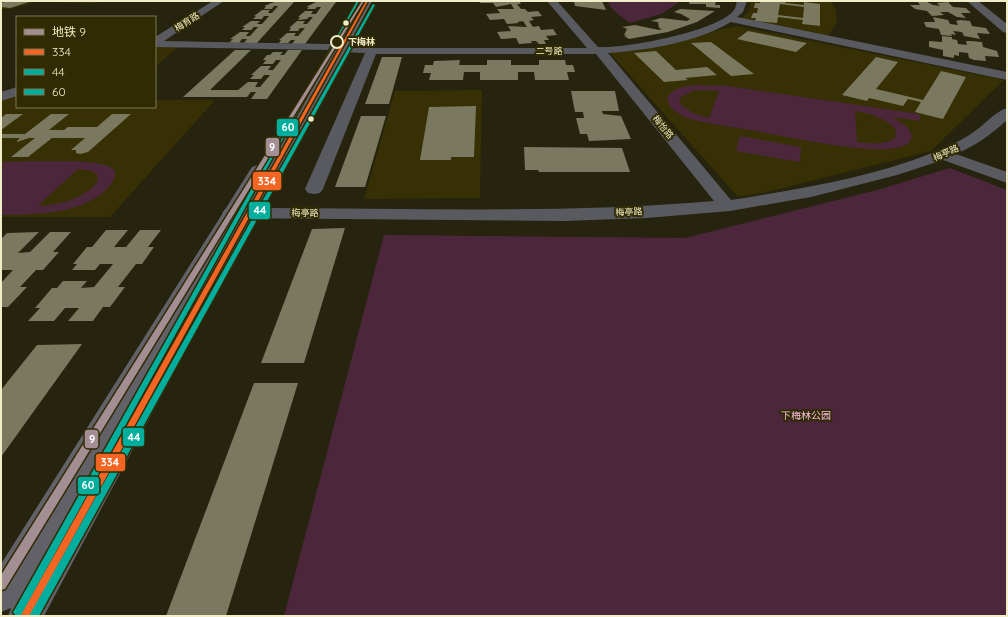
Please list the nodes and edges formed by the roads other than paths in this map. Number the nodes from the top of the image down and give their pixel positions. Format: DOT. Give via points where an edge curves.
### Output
graph roads {
  1 [pos="219,1"];
  2 [pos="356,1"];
  3 [pos="367,1"];
  4 [pos="552,1"];
  5 [pos="742,1"];
  6 [pos="972,1"];
  7 [pos="730,19"];
  8 [pos="1007,30"];
  9 [pos="156,42"];
  10 [pos="156,43"];
  11 [pos="335,48"];
  12 [pos="372,50"];
  13 [pos="597,50"];
  14 [pos="1007,76"];
  15 [pos="16,91"];
  16 [pos="1,97"];
  17 [pos="1007,112"];
  18 [pos="944,155"];
  19 [pos="1007,178"];
  20 [pos="314,189"];
  21 [pos="726,205"];
  22 [pos="240,213"];
  23 [pos="1,595"];
  24 [pos="25,616"];
  1 -- 9 [label="street, 梅育路"];
  2 -- 11 [label="main road"];
  3 -- 11 [label="main road"];
  4 -- 13 [label="street, 梅怡路"];
  5 -- 7 [label="street, 二号路" via="742,6"];
  6 -- 8 [label="street"];
  7 -- 13 [label="street, 二号路" via="697,33 653,44"];
  7 -- 14 [label="street"];
  10 -- 11 [label="street, 二号路"];
  11 -- 12 [label="street, 二号路"];
  11 -- 22 [label="main road"];
  12 -- 13 [label="street, 二号路"];
  12 -- 20 [label="street"];
  13 -- 21 [label="street, 梅怡路"];
  15 -- 16 [label="street"];
  17 -- 18 [label="street, 梅亭路" via="994,125"];
  18 -- 19 [label="street"];
  18 -- 21 [label="street, 梅亭路" via="864,180 773,200"];
  21 -- 22 [label="street, 梅亭路" via="670,211 556,215"];
  22 -- 23 [label="main road"];
  22 -- 24 [label="main road"];
}
